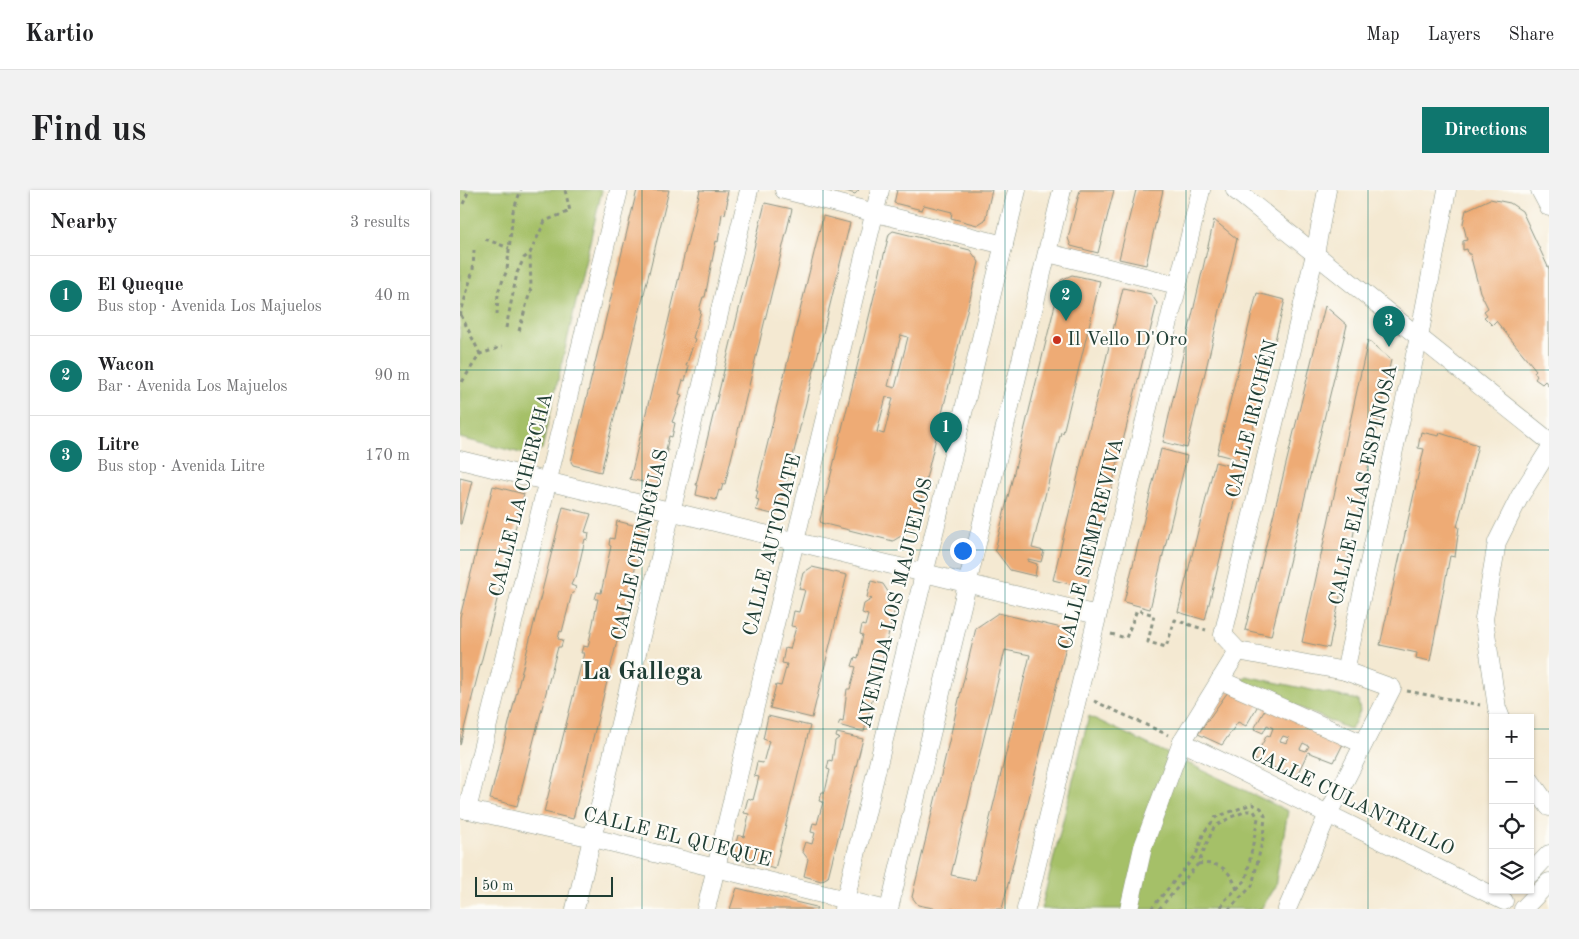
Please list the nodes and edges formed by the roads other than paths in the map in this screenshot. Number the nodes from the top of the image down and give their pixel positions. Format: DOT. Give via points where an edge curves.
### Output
graph roads {
  1 [pos="618,190"];
  2 [pos="749,190"];
  3 [pos="784,190"];
  4 [pos="880,190"];
  5 [pos="1017,190"];
  6 [pos="1062,190"];
  7 [pos="1201,190"];
  8 [pos="1235,190"];
  9 [pos="1326,190"];
  10 [pos="1447,190"];
  11 [pos="1540,190"];
  12 [pos="1549,207"];
  13 [pos="875,213"];
  14 [pos="1004,245"];
  15 [pos="1048,253"];
  16 [pos="1316,254"];
  17 [pos="1177,285"];
  18 [pos="1419,337"];
  19 [pos="1549,441"];
  20 [pos="1549,450"];
  21 [pos="460,460"];
  22 [pos="548,481"];
  23 [pos="671,511"];
  24 [pos="796,541"];
  25 [pos="925,572"];
  26 [pos="968,582"];
  27 [pos="1095,622"];
  28 [pos="1238,651"];
  29 [pos="1345,671"];
  30 [pos="1220,680"];
  31 [pos="1499,713"];
  32 [pos="1182,742"];
  33 [pos="1363,744"];
  34 [pos="1534,786"];
  35 [pos="1549,807"];
  36 [pos="464,809"];
  37 [pos="1328,814"];
  38 [pos="593,838"];
  39 [pos="1549,854"];
  40 [pos="716,870"];
  41 [pos="1534,870"];
  42 [pos="1549,882"];
  43 [pos="1505,900"];
  44 [pos="844,905"];
  45 [pos="576,909"];
  46 [pos="706,909"];
  47 [pos="883,909"];
  48 [pos="889,909"];
  49 [pos="1026,909"];
  50 [pos="1129,909"];
  51 [pos="1287,909"];
  52 [pos="1523,909"];
  1 -- 22 [label="street, CALLE LA CHERCHA"];
  2 -- 23 [label="street, CALLE CHINEGUAS"];
  3 -- 13 [label="street"];
  4 -- 13 [label="street, CALLE AUTODATE"];
  5 -- 14 [label="street, AVENIDA LOS MAJUELOS"];
  6 -- 15 [label="street"];
  7 -- 17 [label="street, CALLE SIEMPREVIVA"];
  8 -- 16 [label="street"];
  9 -- 16 [label="street, CALLE IRICHÉN"];
  10 -- 18 [label="street, CALLE ELÍAS ESPINOSA"];
  11 -- 12 [label="street"];
  13 -- 14 [label="street"];
  13 -- 24 [label="street, CALLE AUTODATE"];
  14 -- 25 [label="street, AVENIDA LOS MAJUELOS"];
  15 -- 17 [label="street"];
  15 -- 26 [label="street"];
  16 -- 18 [label="street"];
  16 -- 28 [label="street, CALLE IRICHÉN" via="1223,635"];
  17 -- 27 [label="street, CALLE SIEMPREVIVA"];
  18 -- 19 [label="street"];
  18 -- 29 [label="street, CALLE ELÍAS ESPINOSA"];
  20 -- 31 [label="street" via="1520,496 1497,542 1484,619"];
  21 -- 22 [label="street"];
  22 -- 23 [label="street"];
  22 -- 36 [label="street, CALLE LA CHERCHA"];
  23 -- 24 [label="street"];
  23 -- 38 [label="street, CALLE CHINEGUAS"];
  24 -- 25 [label="street"];
  24 -- 40 [label="street, CALLE AUTODATE"];
  25 -- 26 [label="street"];
  25 -- 44 [label="street, AVENIDA LOS MAJUELOS"];
  26 -- 27 [label="street"];
  26 -- 48 [label="street"];
  27 -- 49 [label="street, CALLE SIEMPREVIVA"];
  28 -- 29 [label="street"];
  28 -- 30 [label="street"];
  29 -- 33 [label="street" via="1392,688"];
  30 -- 32 [label="street"];
  30 -- 33 [label="street"];
  32 -- 37 [label="street, CALLE CULANTRILLO"];
  32 -- 50 [label="street" via="1143,847"];
  33 -- 37 [label="street"];
  34 -- 35 [label="street"];
  36 -- 38 [label="street, CALLE EL QUEQUE"];
  37 -- 43 [label="street, CALLE CULANTRILLO"];
  37 -- 51 [label="street"];
  38 -- 40 [label="street, CALLE EL QUEQUE"];
  38 -- 45 [label="street, CALLE CHINEGUAS"];
  39 -- 41 [label="street"];
  40 -- 44 [label="street, CALLE EL QUEQUE"];
  40 -- 46 [label="street, CALLE AUTODATE"];
  42 -- 52 [label="street"];
  44 -- 47 [label="street, CALLE EL QUEQUE"];
}
